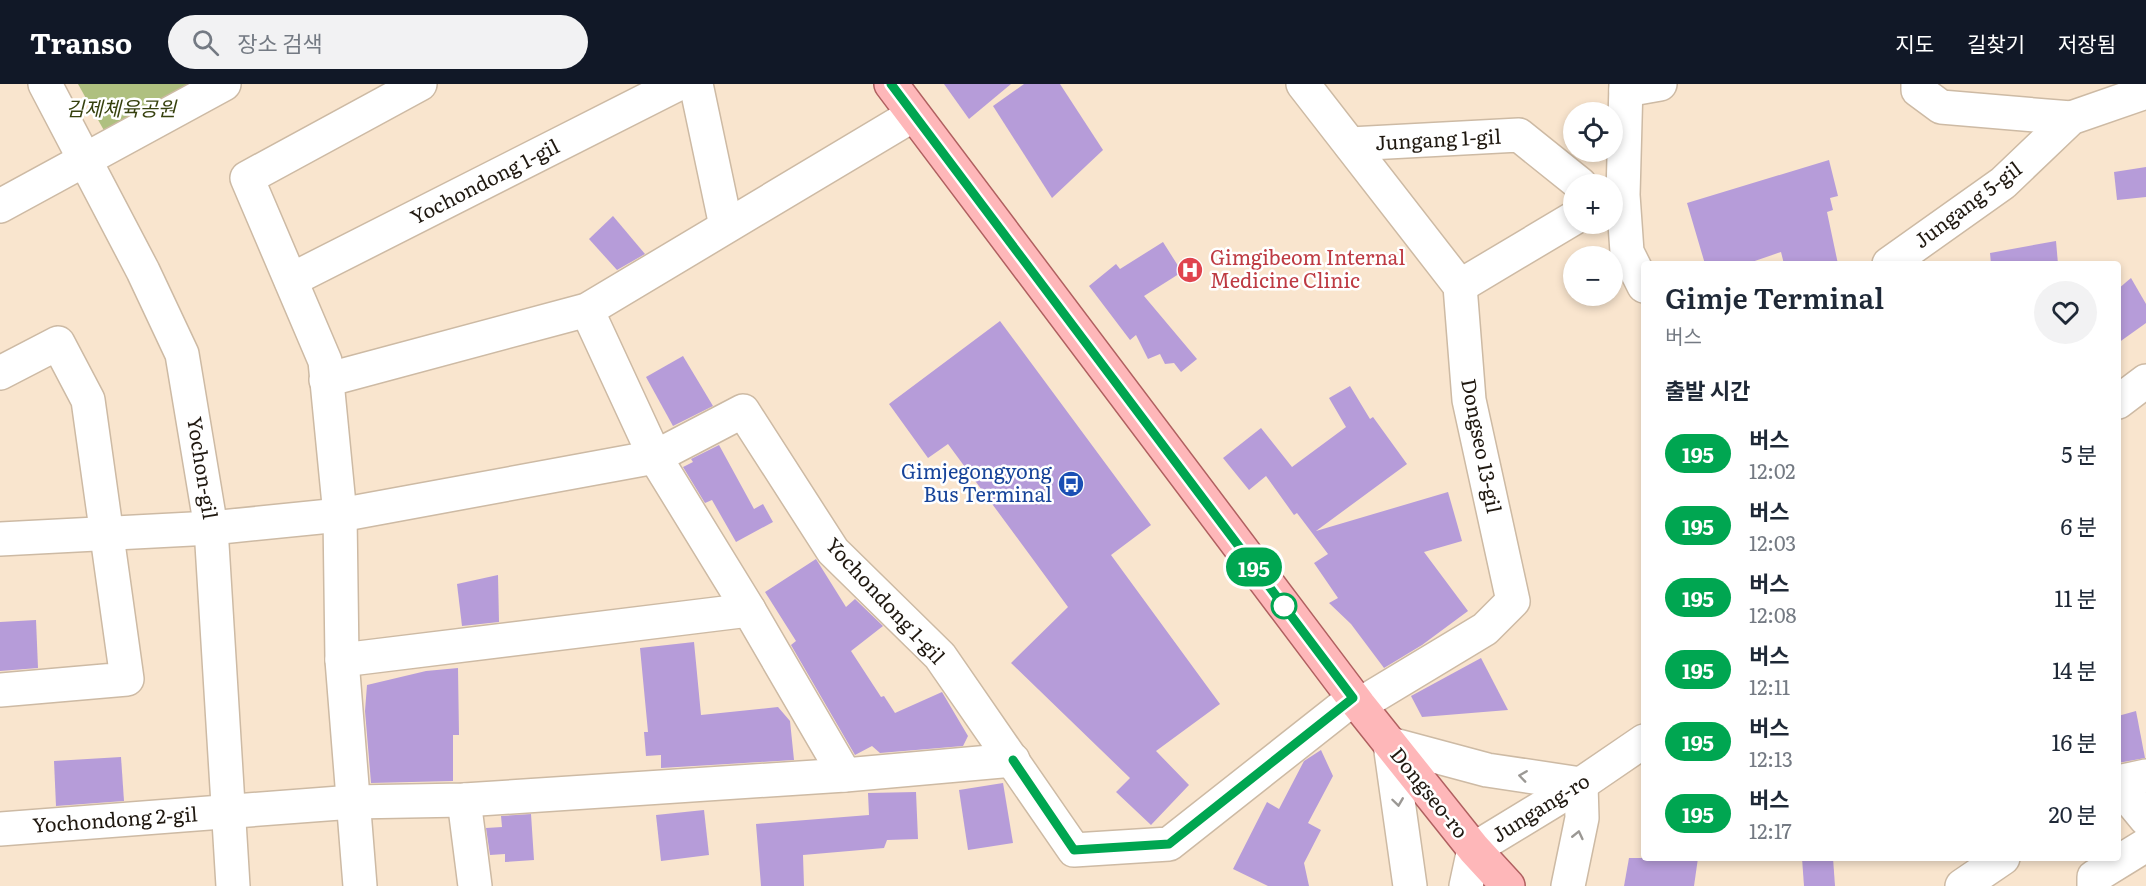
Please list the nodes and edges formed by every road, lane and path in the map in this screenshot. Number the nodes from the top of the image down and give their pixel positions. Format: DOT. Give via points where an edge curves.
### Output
graph roads {
  1 [pos="45,84"];
  2 [pos="224,84"];
  3 [pos="420,84"];
  4 [pos="678,84"];
  5 [pos="696,84"];
  6 [pos="891,84"];
  7 [pos="1303,84"];
  8 [pos="1660,84"];
  9 [pos="1626,87"];
  10 [pos="1930,95"];
  11 [pos="2137,99"];
  12 [pos="913,115"];
  13 [pos="2071,118"];
  14 [pos="1350,144"];
  15 [pos="86,160"];
  16 [pos="1568,174"];
  17 [pos="1618,174"];
  18 [pos="0,206"];
  19 [pos="1563,225"];
  20 [pos="726,226"];
  21 [pos="1623,232"];
  22 [pos="1893,261"];
  23 [pos="291,280"];
  24 [pos="1641,280"];
  25 [pos="1460,286"];
  26 [pos="587,310"];
  27 [pos="0,373"];
  28 [pos="326,380"];
  29 [pos="2146,381"];
  30 [pos="2121,400"];
  31 [pos="655,457"];
  32 [pos="340,515"];
  33 [pos="211,528"];
  34 [pos="105,531"];
  35 [pos="0,538"];
  36 [pos="749,610"];
  37 [pos="342,660"];
  38 [pos="0,690"];
  39 [pos="1356,701"];
  40 [pos="1641,743"];
  41 [pos="1390,744"];
  42 [pos="1013,760"];
  43 [pos="1610,765"];
  44 [pos="1641,766"];
  45 [pos="844,775"];
  46 [pos="2146,776"];
  47 [pos="2121,782"];
  48 [pos="1581,784"];
  49 [pos="2121,787"];
  50 [pos="464,800"];
  51 [pos="353,802"];
  52 [pos="229,812"];
  53 [pos="2146,819"];
  54 [pos="0,828"];
  55 [pos="2146,845"];
  56 [pos="1474,849"];
  57 [pos="2121,860"];
  58 [pos="1999,861"];
  59 [pos="2120,861"];
  60 [pos="233,886"];
  61 [pos="360,886"];
  62 [pos="475,886"];
  63 [pos="1410,886"];
  64 [pos="1466,886"];
  65 [pos="1508,886"];
  66 [pos="1568,886"];
  67 [pos="1962,886"];
  68 [pos="2094,886"];
  1 -- 15 [label="street, Yochon-gil"];
  2 -- 15 [label="street"];
  3 -- 23 [label="street" via="247,178"];
  4 -- 23 [label="street, Yochondong 1-gil"];
  5 -- 20 [label="street"];
  6 -- 12 [label="main road, Dongseo-ro"];
  7 -- 14 [label="street"];
  8 -- 9 [label="street"];
  9 -- 17 [label="street"];
  10 -- 13 [label="street, Jungang 5-gil"];
  11 -- 13 [label="street, Jungang 5-gil"];
  12 -- 20 [label="street"];
  12 -- 39 [label="main road, Dongseo-ro"];
  13 -- 22 [label="street, Jungang 5-gil" via="2003,183"];
  14 -- 16 [label="street, Jungang 1-gil" via="1519,135"];
  14 -- 25 [label="street"];
  15 -- 18 [label="street"];
  15 -- 33 [label="street, Yochon-gil" via="182,354"];
  19 -- 25 [label="street"];
  20 -- 26 [label="street"];
  21 -- 24 [label="street" via="1627,252"];
  23 -- 28 [label="street" via="326,360"];
  25 -- 39 [label="street, Dongseo 13-gil" via="1469,400 1513,601 1485,629"];
  26 -- 28 [label="street"];
  26 -- 31 [label="street"];
  27 -- 34 [label="street" via="58,343 88,400"];
  28 -- 32 [label="street"];
  29 -- 30 [label="street"];
  31 -- 32 [label="street, Yochondong 1-gil"];
  31 -- 36 [label="street"];
  31 -- 42 [label="street, Yochondong 1-gil" via="743,411 833,551 940,656"];
  32 -- 33 [label="street, Yochondong 1-gil"];
  32 -- 37 [label="street"];
  33 -- 34 [label="street, Yochondong 1-gil"];
  33 -- 52 [label="street, Yochon-gil"];
  34 -- 35 [label="street"];
  34 -- 38 [label="street" via="127,679"];
  36 -- 37 [label="street"];
  36 -- 45 [label="street"];
  37 -- 51 [label="street"];
  39 -- 41 [label="main road, Dongseo-ro"];
  39 -- 42 [label="street" via="1169,844 1074,850"];
  40 -- 43 [label="street, Jungang-ro"];
  48 -- 41 [label="street, one-way" via="1487,770"];
  41 -- 56 [label="main road, Dongseo-ro"];
  41 -- 63 [label="street, one-way"];
  42 -- 45 [label="street"];
  43 -- 44 [label="street, Jungang-ro"];
  43 -- 48 [label="street, Jungang-ro"];
  45 -- 50 [label="street"];
  46 -- 47 [label="street"];
  48 -- 56 [label="street, Jungang-ro"];
  66 -- 48 [label="street, one-way" via="1582,818"];
  49 -- 53 [label="street"];
  50 -- 51 [label="street"];
  50 -- 62 [label="street"];
  51 -- 52 [label="street, Yochondong 2-gil"];
  51 -- 61 [label="street"];
  52 -- 54 [label="street, Yochondong 2-gil"];
  52 -- 60 [label="street, Yochon-gil"];
  55 -- 57 [label="street"];
  56 -- 64 [label="street, Jungang-ro"];
  56 -- 65 [label="main road, Dongseo-ro"];
  58 -- 67 [label="street"];
  59 -- 68 [label="street" via="2094,877"];
}
